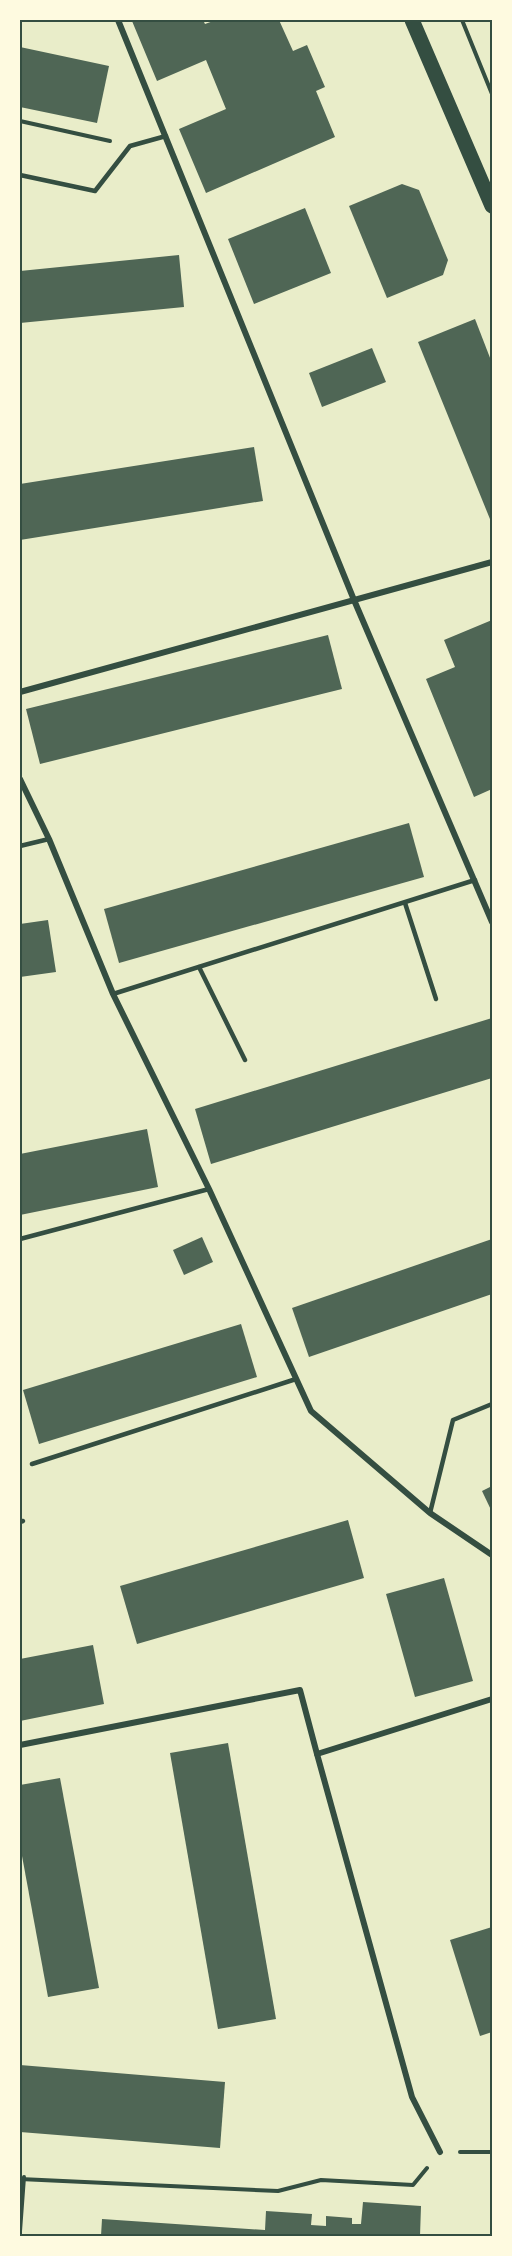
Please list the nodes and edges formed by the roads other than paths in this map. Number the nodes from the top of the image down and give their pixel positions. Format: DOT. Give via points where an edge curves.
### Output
graph roads {
  1 [pos="118,20"];
  2 [pos="412,20"];
  3 [pos="166,136"];
  4 [pos="20,175"];
  5 [pos="492,206"];
  6 [pos="492,562"];
  7 [pos="354,600"];
  8 [pos="20,692"];
  9 [pos="20,779"];
  10 [pos="49,839"];
  11 [pos="20,846"];
  12 [pos="475,880"];
  13 [pos="405,903"];
  14 [pos="492,922"];
  15 [pos="199,967"];
  16 [pos="113,994"];
  17 [pos="436,999"];
  18 [pos="245,1060"];
  19 [pos="209,1189"];
  20 [pos="20,1239"];
  21 [pos="296,1379"];
  22 [pos="492,1404"];
  23 [pos="32,1464"];
  24 [pos="430,1513"];
  25 [pos="492,1555"];
  26 [pos="492,1699"];
  27 [pos="20,1745"];
  28 [pos="317,1754"];
  29 [pos="440,2152"];
  1 -- 3 [label="street"];
  2 -- 5 [label="main road"];
  3 -- 4 [label="lane" via="130,146 95,191"];
  3 -- 7 [label="street"];
  6 -- 7 [label="street"];
  7 -- 8 [label="street"];
  7 -- 12 [label="street"];
  9 -- 10 [label="street"];
  10 -- 11 [label="lane"];
  10 -- 16 [label="street"];
  12 -- 13 [label="lane"];
  12 -- 14 [label="street"];
  13 -- 15 [label="lane"];
  13 -- 17 [label="lane"];
  15 -- 16 [label="lane"];
  15 -- 18 [label="lane"];
  16 -- 19 [label="street"];
  19 -- 20 [label="lane"];
  19 -- 21 [label="street"];
  21 -- 23 [label="lane"];
  21 -- 24 [label="street" via="311,1411"];
  22 -- 24 [label="lane" via="453,1420"];
  24 -- 25 [label="street"];
  26 -- 28 [label="street"];
  27 -- 28 [label="street" via="300,1690"];
  28 -- 29 [label="street" via="412,2097"];
}
